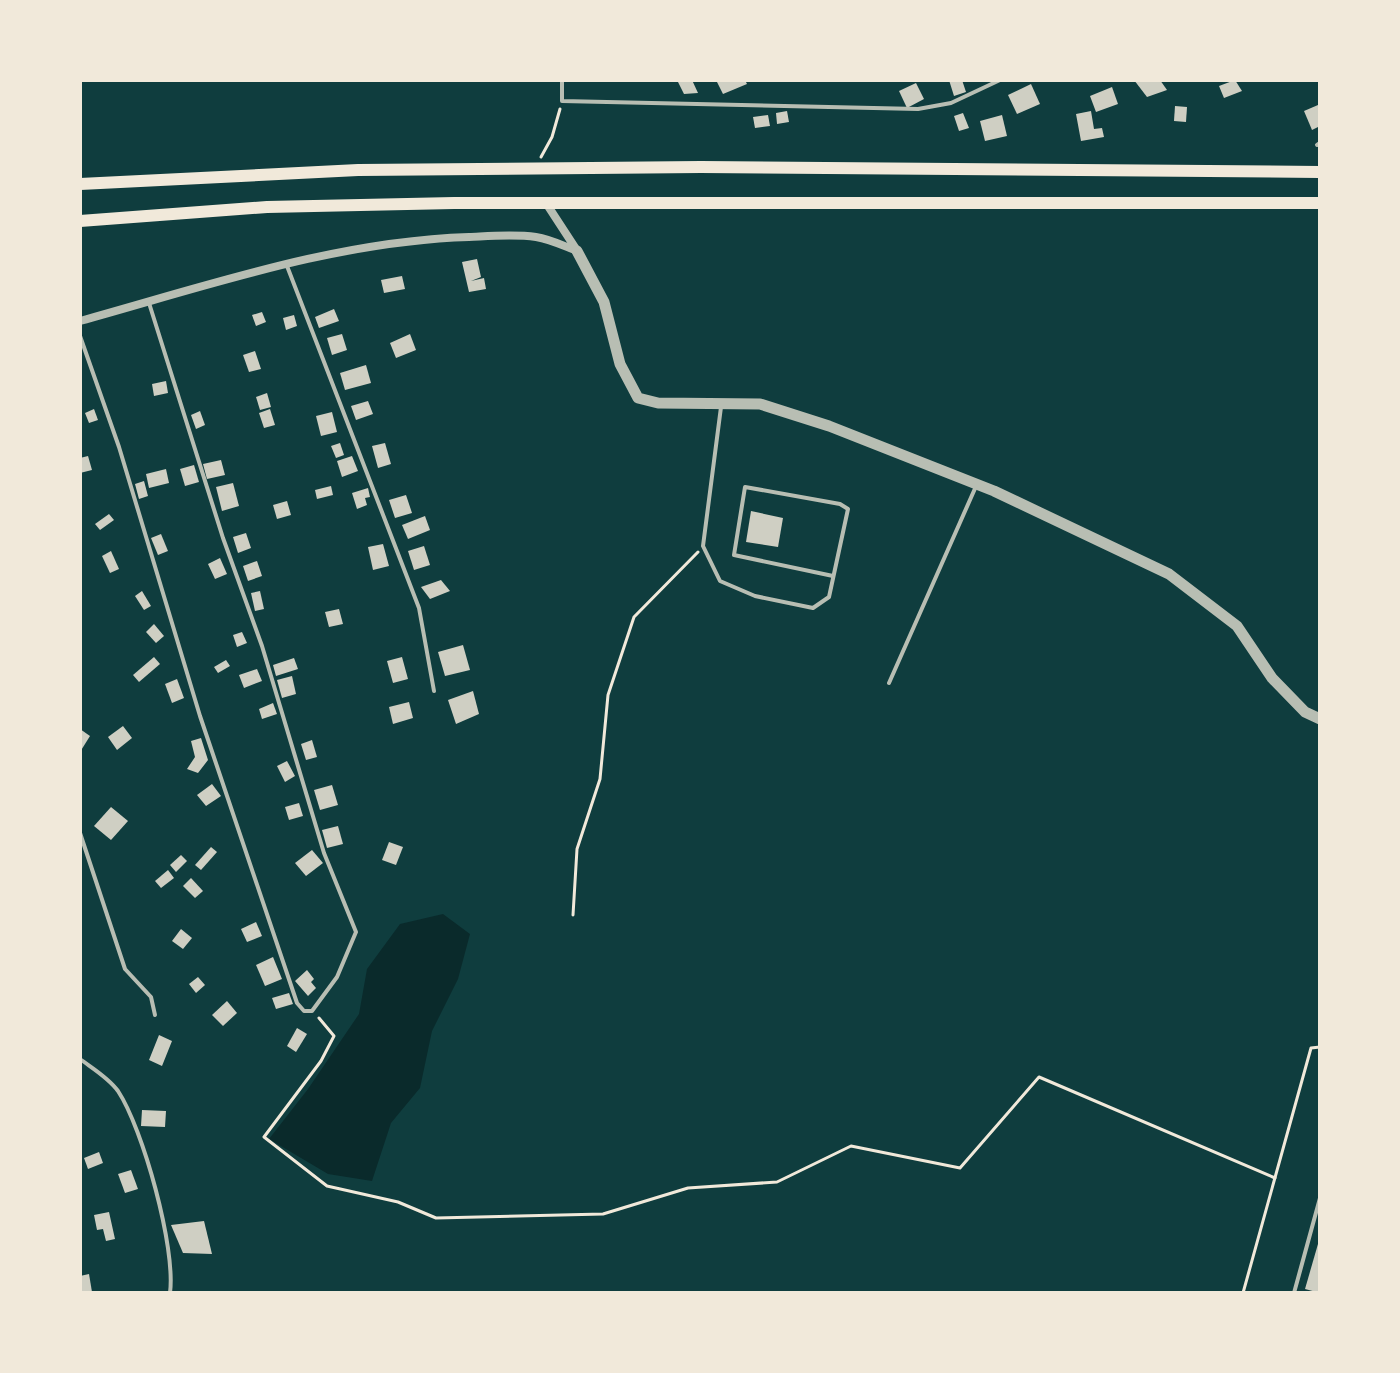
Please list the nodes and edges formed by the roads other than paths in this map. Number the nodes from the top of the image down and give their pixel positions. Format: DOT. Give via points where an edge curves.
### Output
graph roads {
  1 [pos="562,80"];
  2 [pos="1000,80"];
  3 [pos="1320,172"];
  4 [pos="80,184"];
  5 [pos="546,203"];
  6 [pos="1320,203"];
  7 [pos="80,221"];
  8 [pos="577,251"];
  9 [pos="286,264"];
  10 [pos="148,302"];
  11 [pos="80,321"];
  12 [pos="80,336"];
  13 [pos="721,404"];
  14 [pos="977,484"];
  15 [pos="833,576"];
  16 [pos="889,683"];
  17 [pos="434,691"];
  18 [pos="1320,719"];
  19 [pos="80,833"];
  20 [pos="155,1015"];
  21 [pos="80,1059"];
  22 [pos="1320,1198"];
  23 [pos="170,1293"];
  24 [pos="1294,1293"];
  1 -- 2 [label="lane" via="562,101 918,109 951,103"];
  3 -- 4 [label="main road" via="541,169 264,172"];
  5 -- 6 [label="main road"];
  5 -- 7 [label="main road" via="267,207"];
  5 -- 8 [label="street"];
  8 -- 9 [label="street" via="538,237 431,238"];
  8 -- 13 [label="street" via="604,302 620,364 638,398"];
  9 -- 10 [label="street"];
  9 -- 17 [label="lane" via="419,608"];
  10 -- 11 [label="street"];
  10 -- 12 [label="lane" via="280,702 324,853 356,932 337,977 312,1011 297,1003 257,889"];
  13 -- 14 [label="street" via="760,404"];
  13 -- 15 [label="lane" via="703,546 720,581 755,596 813,608 829,597"];
  14 -- 16 [label="lane"];
  14 -- 18 [label="street" via="1169,574 1237,626 1272,678 1305,712"];
  15 -- 15 [label="lane" via="848,509 745,487 734,555"];
  19 -- 20 [label="lane" via="125,969 151,997"];
  21 -- 23 [label="lane" via="117,1090 143,1149 170,1252"];
  22 -- 24 [label="lane"];
}
